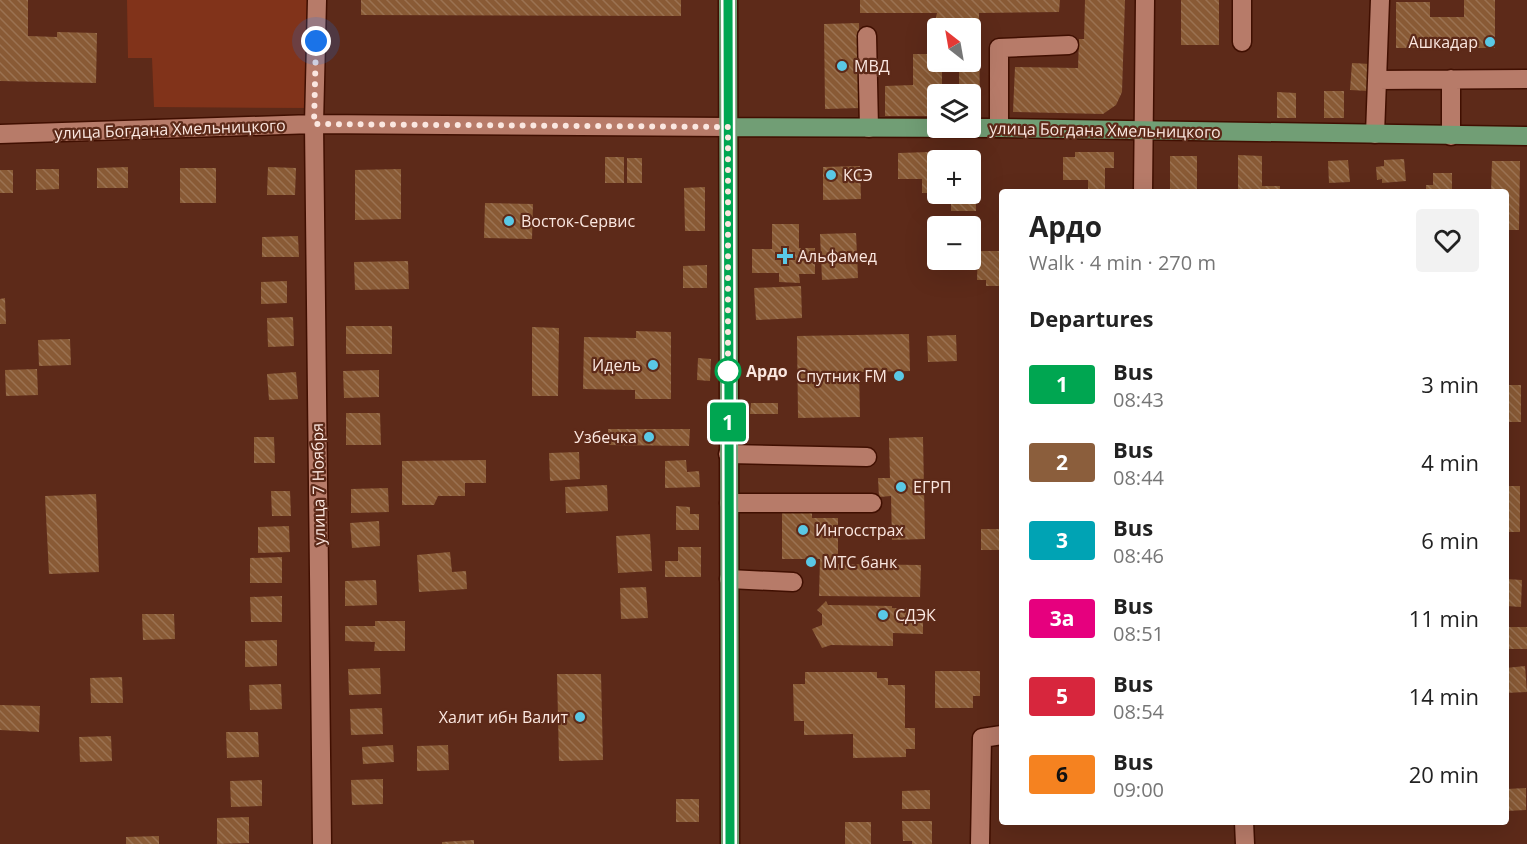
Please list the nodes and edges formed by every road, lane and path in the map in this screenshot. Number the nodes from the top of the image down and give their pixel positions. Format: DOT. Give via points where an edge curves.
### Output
graph roads {
  1 [pos="317,0"];
  2 [pos="728,0"];
  3 [pos="1145,0"];
  4 [pos="1242,0"];
  5 [pos="1380,0"];
  6 [pos="867,36"];
  7 [pos="1242,42"];
  8 [pos="1069,45"];
  9 [pos="1451,79"];
  10 [pos="1527,79"];
  11 [pos="1377,80"];
  12 [pos="314,124"];
  13 [pos="728,127"];
  14 [pos="869,128"];
  15 [pos="999,128"];
  16 [pos="1143,132"];
  17 [pos="0,134"];
  18 [pos="1375,134"];
  19 [pos="1451,136"];
  20 [pos="1527,136"];
  21 [pos="1143,189"];
  22 [pos="728,454"];
  23 [pos="867,457"];
  24 [pos="872,502"];
  25 [pos="729,503"];
  26 [pos="729,579"];
  27 [pos="794,582"];
  28 [pos="999,735"];
  29 [pos="1244,825"];
  30 [pos="322,844"];
  31 [pos="730,844"];
  32 [pos="980,844"];
  33 [pos="1245,844"];
  1 -- 12 [label="street, улица 7 Ноября"];
  2 -- 13 [label="main road"];
  3 -- 16 [label="street"];
  4 -- 7 [label="street"];
  5 -- 11 [label="street"];
  6 -- 14 [label="street"];
  8 -- 15 [label="street" via="999,48"];
  9 -- 10 [label="street"];
  9 -- 11 [label="street"];
  9 -- 19 [label="street"];
  11 -- 18 [label="street"];
  12 -- 13 [label="street, улица Богдана Хмельницкого"];
  12 -- 17 [label="street, улица Богдана Хмельницкого"];
  12 -- 30 [label="street, улица 7 Ноября"];
  13 -- 14 [label="main road, улица Богдана Хмельницкого"];
  13 -- 22 [label="main road"];
  14 -- 15 [label="main road, улица Богдана Хмельницкого"];
  15 -- 16 [label="main road, улица Богдана Хмельницкого"];
  16 -- 18 [label="main road, улица Богдана Хмельницкого"];
  16 -- 21 [label="street"];
  18 -- 19 [label="main road, улица Богдана Хмельницкого"];
  19 -- 20 [label="main road, улица Богдана Хмельницкого"];
  22 -- 23 [label="street"];
  22 -- 25 [label="main road"];
  24 -- 25 [label="street"];
  25 -- 26 [label="main road"];
  26 -- 27 [label="street"];
  26 -- 31 [label="main road"];
  28 -- 32 [label="street" via="982,738"];
  29 -- 33 [label="street"];
}
